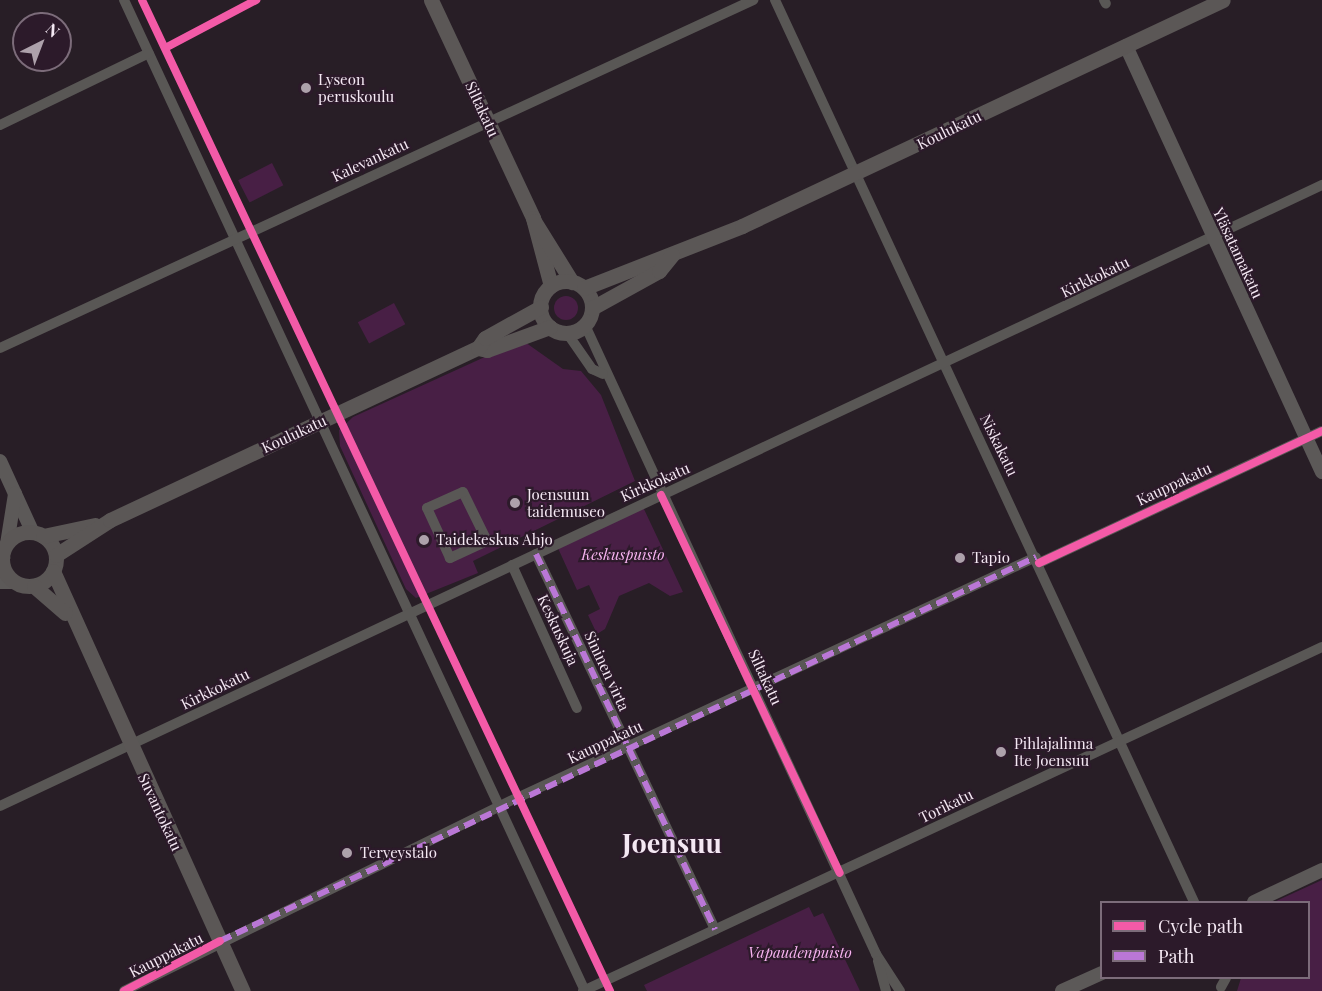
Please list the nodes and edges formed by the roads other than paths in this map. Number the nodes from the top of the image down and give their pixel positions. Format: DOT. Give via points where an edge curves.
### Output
graph roads {
  1 [pos="124,0"];
  2 [pos="431,0"];
  3 [pos="753,0"];
  4 [pos="775,0"];
  5 [pos="1223,0"];
  6 [pos="1126,46"];
  7 [pos="148,53"];
  8 [pos="488,123"];
  9 [pos="0,125"];
  10 [pos="856,174"];
  11 [pos="1322,186"];
  12 [pos="532,218"];
  13 [pos="1213,237"];
  14 [pos="234,240"];
  15 [pos="672,255"];
  16 [pos="578,285"];
  17 [pos="551,286"];
  18 [pos="541,307"];
  19 [pos="592,308"];
  20 [pos="585,325"];
  21 [pos="550,327"];
  22 [pos="567,333"];
  23 [pos="0,348"];
  24 [pos="478,348"];
  25 [pos="945,366"];
  26 [pos="603,374"];
  27 [pos="318,422"];
  28 [pos="1322,431"];
  29 [pos="1306,439"];
  30 [pos="0,461"];
  31 [pos="1322,472"];
  32 [pos="463,492"];
  33 [pos="15,494"];
  34 [pos="661,495"];
  35 [pos="110,520"];
  36 [pos="38,534"];
  37 [pos="3,554"];
  38 [pos="536,554"];
  39 [pos="56,555"];
  40 [pos="1037,560"];
  41 [pos="512,565"];
  42 [pos="53,572"];
  43 [pos="8,582"];
  44 [pos="34,586"];
  45 [pos="407,614"];
  46 [pos="80,632"];
  47 [pos="1322,647"];
  48 [pos="755,688"];
  49 [pos="577,708"];
  50 [pos="1118,740"];
  51 [pos="130,747"];
  52 [pos="627,748"];
  53 [pos="0,806"];
  54 [pos="499,807"];
  55 [pos="1322,870"];
  56 [pos="840,873"];
  57 [pos="1193,901"];
  58 [pos="1258,901"];
  59 [pos="715,930"];
  60 [pos="220,941"];
  61 [pos="876,954"];
  62 [pos="1100,973"];
  63 [pos="124,991"];
  64 [pos="243,991"];
  65 [pos="584,991"];
  66 [pos="886,991"];
  67 [pos="900,991"];
  68 [pos="1062,991"];
  1 -- 7 [label="street"];
  2 -- 8 [label="main road, Siltakatu"];
  3 -- 8 [label="street, Kalevankatu"];
  4 -- 10 [label="street, Niskakatu"];
  5 -- 6 [label="main road, Koulukatu"];
  6 -- 10 [label="main road, Koulukatu"];
  6 -- 13 [label="main road, Yläsatamakatu"];
  7 -- 9 [label="street"];
  7 -- 14 [label="street"];
  8 -- 12 [label="main road, Siltakatu"];
  8 -- 14 [label="street, Kalevankatu"];
  10 -- 15 [label="main road, Koulukatu"];
  10 -- 25 [label="street, Niskakatu"];
  11 -- 13 [label="street, Kirkkokatu"];
  12 -- 16 [label="main road, Siltakatu"];
  12 -- 17 [label="main road, Siltakatu"];
  13 -- 25 [label="street, Kirkkokatu"];
  13 -- 29 [label="main road, Yläsatamakatu"];
  14 -- 23 [label="street, Kalevankatu"];
  14 -- 27 [label="street"];
  15 -- 16 [label="main road, Koulukatu" via="652,258"];
  15 -- 19 [label="main road, Koulukatu" via="659,271"];
  16 -- 17 [label="main road"];
  16 -- 19 [label="main road"];
  17 -- 18 [label="main road"];
  18 -- 21 [label="main road"];
  18 -- 24 [label="main road, Koulukatu" via="485,338"];
  19 -- 20 [label="main road"];
  20 -- 22 [label="main road"];
  20 -- 26 [label="street, Siltakatu" via="603,361"];
  21 -- 22 [label="main road"];
  21 -- 24 [label="main road, Koulukatu" via="488,350"];
  22 -- 26 [label="street, Siltakatu" via="592,369"];
  24 -- 27 [label="main road, Koulukatu"];
  25 -- 34 [label="street, Kirkkokatu"];
  25 -- 40 [label="street, Niskakatu"];
  26 -- 34 [label="street, Siltakatu"];
  27 -- 35 [label="main road, Koulukatu"];
  27 -- 45 [label="street"];
  28 -- 29 [label="street, Kauppakatu"];
  29 -- 31 [label="main road, Yläsatamakatu"];
  29 -- 40 [label="street, Kauppakatu"];
  30 -- 33 [label="main road"];
  32 -- 32 [label="street" via="427,508 450,558 487,541"];
  33 -- 36 [label="main road"];
  33 -- 37 [label="main road"];
  34 -- 38 [label="street, Kirkkokatu"];
  34 -- 48 [label="street, Siltakatu"];
  35 -- 36 [label="main road, Koulukatu"];
  35 -- 39 [label="main road, Koulukatu"];
  36 -- 37 [label="main road"];
  36 -- 39 [label="main road"];
  37 -- 43 [label="main road"];
  38 -- 41 [label="street, Kirkkokatu"];
  38 -- 52 [label="street, Sininen virta"];
  39 -- 42 [label="main road"];
  40 -- 48 [label="street, Kauppakatu"];
  40 -- 50 [label="street, Niskakatu"];
  41 -- 45 [label="street, Kirkkokatu"];
  41 -- 49 [label="street, Keskuskuja"];
  42 -- 44 [label="main road"];
  42 -- 46 [label="main road, Suvantokatu"];
  43 -- 44 [label="main road"];
  44 -- 46 [label="main road, Suvantokatu"];
  45 -- 51 [label="street, Kirkkokatu"];
  45 -- 54 [label="street"];
  46 -- 51 [label="main road, Suvantokatu"];
  47 -- 50 [label="street, Torikatu"];
  48 -- 52 [label="street, Kauppakatu"];
  48 -- 56 [label="street, Siltakatu"];
  50 -- 56 [label="street, Torikatu"];
  50 -- 57 [label="street, Niskakatu"];
  51 -- 53 [label="street, Kirkkokatu"];
  51 -- 60 [label="main road, Suvantokatu"];
  52 -- 54 [label="street, Kauppakatu"];
  52 -- 59 [label="street, Sininen virta"];
  54 -- 60 [label="street, Kauppakatu"];
  54 -- 65 [label="street"];
  55 -- 58 [label="main road"];
  56 -- 59 [label="street, Torikatu"];
  56 -- 61 [label="street, Siltakatu"];
  59 -- 65 [label="street, Torikatu"];
  60 -- 63 [label="street, Kauppakatu"];
  60 -- 64 [label="main road, Suvantokatu"];
  61 -- 66 [label="street, Siltakatu"];
  61 -- 67 [label="street, Siltakatu"];
  62 -- 68 [label="main road"];
}
